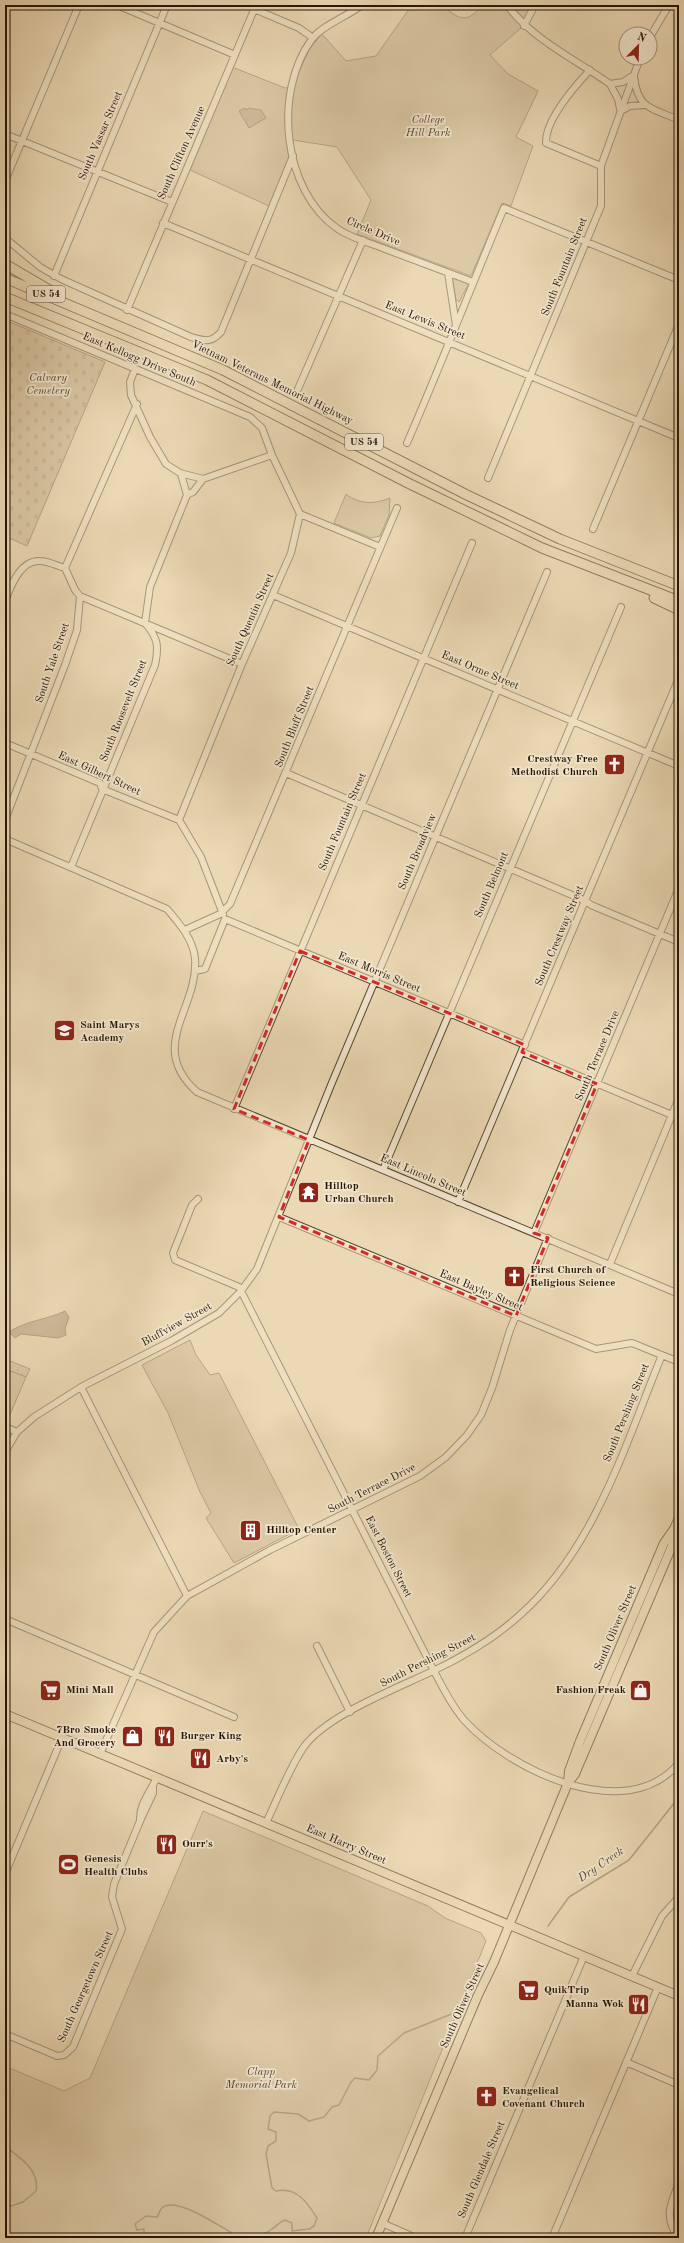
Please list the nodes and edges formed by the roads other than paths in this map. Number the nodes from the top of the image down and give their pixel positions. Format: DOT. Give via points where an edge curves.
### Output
graph roads {
  1 [pos="79,5"];
  2 [pos="117,5"];
  3 [pos="167,5"];
  4 [pos="362,5"];
  5 [pos="507,5"];
  6 [pos="535,5"];
  7 [pos="669,5"];
  8 [pos="255,7"];
  9 [pos="160,23"];
  10 [pos="524,26"];
  11 [pos="657,26"];
  12 [pos="313,38"];
  13 [pos="236,55"];
  14 [pos="637,66"];
  15 [pos="590,70"];
  16 [pos="634,75"];
  17 [pos="610,84"];
  18 [pos="645,105"];
  19 [pos="621,111"];
  20 [pos="679,120"];
  21 [pos="5,134"];
  22 [pos="22,141"];
  23 [pos="293,156"];
  24 [pos="601,166"];
  25 [pos="98,172"];
  26 [pos="5,181"];
  27 [pos="172,202"];
  28 [pos="164,223"];
  29 [pos="5,238"];
  30 [pos="363,240"];
  31 [pos="586,242"];
  32 [pos="251,259"];
  33 [pos="5,264"];
  34 [pos="448,273"];
  35 [pos="54,276"];
  36 [pos="5,278"];
  37 [pos="679,280"];
  38 [pos="473,282"];
  39 [pos="5,296"];
  40 [pos="339,296"];
  41 [pos="127,310"];
  42 [pos="87,311"];
  43 [pos="5,314"];
  44 [pos="679,324"];
  45 [pos="456,326"];
  46 [pos="451,342"];
  47 [pos="135,369"];
  48 [pos="531,376"];
  49 [pos="298,389"];
  50 [pos="137,404"];
  51 [pos="638,421"];
  52 [pos="679,438"];
  53 [pos="407,443"];
  54 [pos="272,455"];
  55 [pos="181,474"];
  56 [pos="488,478"];
  57 [pos="203,479"];
  58 [pos="187,495"];
  59 [pos="397,508"];
  60 [pos="300,514"];
  61 [pos="593,529"];
  62 [pos="472,543"];
  63 [pos="380,547"];
  64 [pos="65,568"];
  65 [pos="547,572"];
  66 [pos="642,572"];
  67 [pos="679,579"];
  68 [pos="629,583"];
  69 [pos="679,586"];
  70 [pos="273,595"];
  71 [pos="80,596"];
  72 [pos="5,601"];
  73 [pos="679,601"];
  74 [pos="621,607"];
  75 [pos="679,610"];
  76 [pos="145,623"];
  77 [pos="347,626"];
  78 [pos="423,658"];
  79 [pos="242,664"];
  80 [pos="679,678"];
  81 [pos="498,689"];
  82 [pos="572,721"];
  83 [pos="5,743"];
  84 [pos="648,753"];
  85 [pos="31,754"];
  86 [pos="679,766"];
  87 [pos="286,773"];
  88 [pos="102,789"];
  89 [pos="362,805"];
  90 [pos="5,820"];
  91 [pos="179,820"];
  92 [pos="436,836"];
  93 [pos="5,839"];
  94 [pos="71,867"];
  95 [pos="510,867"];
  96 [pos="679,888"];
  97 [pos="586,901"];
  98 [pos="222,912"];
  99 [pos="225,919"];
  100 [pos="185,930"];
  101 [pos="660,934"];
  102 [pos="679,942"];
  103 [pos="300,951"];
  104 [pos="195,971"];
  105 [pos="374,982"];
  106 [pos="449,1013"];
  107 [pos="525,1045"];
  108 [pos="522,1052"];
  109 [pos="597,1084"];
  110 [pos="679,1098"];
  111 [pos="234,1109"];
  112 [pos="672,1115"];
  113 [pos="679,1118"];
  114 [pos="309,1140"];
  115 [pos="383,1170"];
  116 [pos="198,1199"];
  117 [pos="458,1202"];
  118 [pos="279,1217"];
  119 [pos="534,1233"];
  120 [pos="548,1238"];
  121 [pos="610,1264"];
  122 [pos="241,1291"];
  123 [pos="679,1294"];
  124 [pos="516,1316"];
  125 [pos="662,1355"];
  126 [pos="679,1362"];
  127 [pos="81,1387"];
  128 [pos="5,1427"];
  129 [pos="17,1432"];
  130 [pos="5,1452"];
  131 [pos="353,1510"];
  132 [pos="679,1518"];
  133 [pos="187,1596"];
  134 [pos="5,1619"];
  135 [pos="317,1646"];
  136 [pos="434,1671"];
  137 [pos="135,1673"];
  138 [pos="350,1712"];
  139 [pos="5,1714"];
  140 [pos="234,1717"];
  141 [pos="62,1738"];
  142 [pos="100,1754"];
  143 [pos="679,1763"];
  144 [pos="156,1778"];
  145 [pos="568,1783"];
  146 [pos="266,1823"];
  147 [pos="5,1874"];
  148 [pos="679,1897"];
  149 [pos="510,1925"];
  150 [pos="584,1956"];
  151 [pos="632,1976"];
  152 [pos="658,1987"];
  153 [pos="679,1996"];
  154 [pos="5,2034"];
  155 [pos="626,2062"];
  156 [pos="679,2085"];
  157 [pos="679,2183"];
  158 [pos="382,2223"];
  159 [pos="376,2238"];
  160 [pos="416,2238"];
  161 [pos="465,2238"];
  162 [pos="552,2238"];
  163 [pos="678,2238"];
  1 -- 22 [label="street"];
  2 -- 9 [label="street"];
  3 -- 9 [label="street, South Vassar Street"];
  4 -- 12 [label="street, Circle Drive"];
  5 -- 10 [label="street"];
  6 -- 10 [label="street"];
  7 -- 11 [label="street"];
  8 -- 12 [label="street" via="299,28"];
  8 -- 13 [label="street, South Clifton Avenue"];
  9 -- 13 [label="street"];
  9 -- 25 [label="street, South Vassar Street"];
  10 -- 15 [label="street"];
  12 -- 23 [label="street, Circle Drive" via="297,69 288,96 287,115"];
  13 -- 27 [label="street, South Clifton Avenue"];
  14 -- 16 [label="street, South Fountain Street"];
  15 -- 17 [label="street"];
  15 -- 24 [label="street" via="550,124 546,143"];
  16 -- 17 [label="street" via="623,82"];
  16 -- 18 [label="street" via="637,96"];
  16 -- 19 [label="street, South Fountain Street"];
  17 -- 19 [label="street"];
  18 -- 19 [label="street" via="630,106"];
  18 -- 20 [label="street"];
  19 -- 24 [label="street, South Fountain Street"];
  21 -- 22 [label="street"];
  22 -- 25 [label="street"];
  22 -- 26 [label="street"];
  23 -- 30 [label="street, Circle Drive" via="299,176 319,212 339,230"];
  23 -- 32 [label="street"];
  24 -- 31 [label="street, South Fountain Street" via="601,206"];
  25 -- 27 [label="street"];
  25 -- 35 [label="street, South Vassar Street"];
  27 -- 28 [label="street, South Clifton Avenue"];
  28 -- 32 [label="street, East Lewis Street"];
  28 -- 41 [label="street, South Clifton Avenue"];
  29 -- 35 [label="street"];
  30 -- 34 [label="street, Circle Drive"];
  30 -- 40 [label="street"];
  31 -- 37 [label="street"];
  31 -- 38 [label="street" via="504,208"];
  31 -- 48 [label="street, South Fountain Street"];
  32 -- 40 [label="street, East Lewis Street"];
  32 -- 41 [label="street" via="221,332 214,339 206,342"];
  33 -- 42 [label="highway"];
  34 -- 38 [label="street, Circle Drive"];
  34 -- 45 [label="street"];
  35 -- 41 [label="street"];
  36 -- 42 [label="highway, Vietnam Veterans Memorial Highway / US 54"];
  38 -- 45 [label="street"];
  39 -- 68 [label="highway, US 54" via="207,380 499,529"];
  40 -- 46 [label="street, East Lewis Street"];
  40 -- 49 [label="street"];
  42 -- 66 [label="highway, Vietnam Veterans Memorial Highway / US 54" via="223,370 506,514"];
  43 -- 47 [label="street, East Kellogg Drive South"];
  44 -- 51 [label="street"];
  45 -- 46 [label="street"];
  46 -- 48 [label="street, East Lewis Street"];
  46 -- 53 [label="street"];
  47 -- 50 [label="street" via="130,382 131,395"];
  47 -- 54 [label="street, East Kellogg Drive South" via="242,413 258,423"];
  48 -- 51 [label="street, East Lewis Street"];
  48 -- 56 [label="street, South Fountain Street"];
  50 -- 55 [label="street" via="150,437 166,464"];
  50 -- 64 [label="street"];
  51 -- 52 [label="street, East Lewis Street"];
  51 -- 61 [label="street"];
  54 -- 57 [label="street"];
  54 -- 60 [label="street"];
  55 -- 57 [label="street"];
  55 -- 58 [label="street"];
  57 -- 58 [label="street" via="194,492"];
  58 -- 76 [label="street" via="150,587"];
  59 -- 63 [label="street, South Bluff Street"];
  60 -- 63 [label="street"];
  60 -- 70 [label="street, South Quentin Street" via="291,553"];
  62 -- 78 [label="street, South Fountain Street"];
  63 -- 77 [label="street, South Bluff Street"];
  64 -- 71 [label="street"];
  64 -- 72 [label="street" via="41,561 26,565 13,583"];
  65 -- 81 [label="street, South Broadview"];
  66 -- 67 [label="highway"];
  66 -- 69 [label="highway, Vietnam Veterans Memorial Highway / US 54"];
  68 -- 73 [label="highway, US 54"];
  68 -- 75 [label="highway"];
  70 -- 77 [label="street, East Orme Street"];
  70 -- 79 [label="street, South Quentin Street"];
  71 -- 76 [label="street"];
  71 -- 85 [label="street, South Yale Street" via="77,630"];
  74 -- 82 [label="street, South Belmont"];
  76 -- 79 [label="street"];
  76 -- 88 [label="street, South Roosevelt Street" via="154,634 158,649 155,665"];
  77 -- 78 [label="street, East Orme Street"];
  77 -- 87 [label="street, South Bluff Street"];
  78 -- 81 [label="street, East Orme Street"];
  78 -- 89 [label="street, South Fountain Street"];
  79 -- 91 [label="street, South Quentin Street"];
  80 -- 84 [label="street, South Crestway Street"];
  81 -- 82 [label="street, East Orme Street"];
  81 -- 92 [label="street, South Broadview"];
  82 -- 84 [label="street, East Orme Street"];
  82 -- 95 [label="street, South Belmont"];
  83 -- 85 [label="street, East Gilbert Street"];
  84 -- 86 [label="street, East Orme Street"];
  84 -- 97 [label="street, South Crestway Street"];
  85 -- 88 [label="street, East Gilbert Street" via="100,783"];
  85 -- 90 [label="street, South Yale Street"];
  87 -- 89 [label="street"];
  87 -- 98 [label="street, South Bluff Street" via="230,904"];
  88 -- 91 [label="street, East Gilbert Street"];
  88 -- 94 [label="street, South Roosevelt Street"];
  89 -- 92 [label="street"];
  89 -- 103 [label="street, South Fountain Street"];
  91 -- 98 [label="street" via="201,857"];
  92 -- 95 [label="street"];
  92 -- 105 [label="street, South Broadview"];
  93 -- 94 [label="street"];
  94 -- 100 [label="street" via="167,909"];
  95 -- 97 [label="street"];
  95 -- 106 [label="street, South Belmont"];
  96 -- 101 [label="street, South Terrace Drive"];
  97 -- 101 [label="street"];
  97 -- 107 [label="street, South Crestway Street"];
  98 -- 99 [label="street"];
  98 -- 100 [label="street, South Bluff Street"];
  99 -- 103 [label="street, East Morris Street"];
  99 -- 104 [label="street" via="205,968"];
  100 -- 104 [label="street" via="195,957"];
  101 -- 102 [label="street"];
  101 -- 109 [label="street, South Terrace Drive"];
  103 -- 105 [label="street, East Morris Street"];
  103 -- 111 [label="street, South Fountain Street"];
  104 -- 111 [label="street, East Lincoln Street" via="195,982 174,1038 176,1058 184,1079 197,1092"];
  105 -- 106 [label="street, East Morris Street"];
  105 -- 114 [label="street, South Broadview"];
  106 -- 107 [label="street, East Morris Street"];
  106 -- 115 [label="street, South Belmont"];
  107 -- 108 [label="street, South Crestway Street"];
  108 -- 109 [label="street"];
  108 -- 117 [label="street, South Crestway Street"];
  109 -- 112 [label="street"];
  109 -- 119 [label="street, South Terrace Drive"];
  110 -- 112 [label="street"];
  111 -- 114 [label="street, East Lincoln Street"];
  112 -- 113 [label="street"];
  112 -- 121 [label="street"];
  114 -- 115 [label="street, East Lincoln Street"];
  114 -- 118 [label="street, Bluffview Street"];
  115 -- 117 [label="street, East Lincoln Street"];
  116 -- 122 [label="street" via="192,1205 173,1253 176,1260 239,1287"];
  117 -- 119 [label="street, East Lincoln Street"];
  118 -- 122 [label="street, Bluffview Street" via="257,1269"];
  118 -- 124 [label="street, East Bayley Street"];
  119 -- 120 [label="street, East Lincoln Street"];
  120 -- 121 [label="street, East Lincoln Street"];
  120 -- 124 [label="street, South Terrace Drive"];
  121 -- 123 [label="street, East Lincoln Street"];
  122 -- 127 [label="street, Bluffview Street" via="219,1313"];
  122 -- 131 [label="street, East Boston Street"];
  124 -- 125 [label="street, East Bayley Street" via="596,1348 632,1343"];
  124 -- 131 [label="street, South Terrace Drive" via="481,1415 467,1435 446,1457 420,1476"];
  125 -- 126 [label="street, East Bayley Street"];
  125 -- 136 [label="street, South Pershing Street" via="587,1531 567,1563 522,1614 491,1639"];
  127 -- 129 [label="street, Bluffview Street" via="34,1417"];
  127 -- 133 [label="street"];
  128 -- 129 [label="street"];
  129 -- 130 [label="street, Bluffview Street"];
  131 -- 133 [label="street, South Terrace Drive" via="270,1550"];
  131 -- 136 [label="street, East Boston Street"];
  132 -- 145 [label="main road, South Oliver Street" via="664,1543 580,1741 569,1771"];
  133 -- 137 [label="street, South Terrace Drive" via="154,1632"];
  134 -- 137 [label="street"];
  135 -- 138 [label="street"];
  136 -- 138 [label="street, South Pershing Street"];
  136 -- 145 [label="street, East Boston Street" via="449,1700 464,1720 485,1739 515,1761"];
  137 -- 140 [label="street"];
  137 -- 142 [label="street, South Terrace Drive"];
  138 -- 146 [label="street, South Pershing Street" via="325,1726 304,1747"];
  139 -- 141 [label="main road, East Harry Street"];
  141 -- 142 [label="main road, East Harry Street"];
  141 -- 147 [label="street"];
  142 -- 144 [label="main road, East Harry Street"];
  143 -- 145 [label="street" via="658,1781 640,1789 603,1792"];
  144 -- 146 [label="main road, East Harry Street"];
  144 -- 154 [label="street, South Georgetown Street" via="139,1812 140,1821 114,1884 112,1897 122,1929 73,2047 64,2055 56,2056"];
  145 -- 149 [label="main road, South Oliver Street"];
  146 -- 149 [label="main road, East Harry Street"];
  148 -- 151 [label="street" via="662,1916"];
  149 -- 150 [label="main road, East Harry Street"];
  149 -- 158 [label="main road, South Oliver Street"];
  150 -- 151 [label="main road, East Harry Street"];
  150 -- 161 [label="street, South Glendale Street"];
  151 -- 152 [label="main road, East Harry Street"];
  152 -- 153 [label="main road, East Harry Street"];
  152 -- 155 [label="street"];
  155 -- 156 [label="street"];
  155 -- 162 [label="street"];
  157 -- 163 [label="street" via="670,2206 669,2221"];
  158 -- 159 [label="main road, South Oliver Street"];
  158 -- 160 [label="street"];
}
